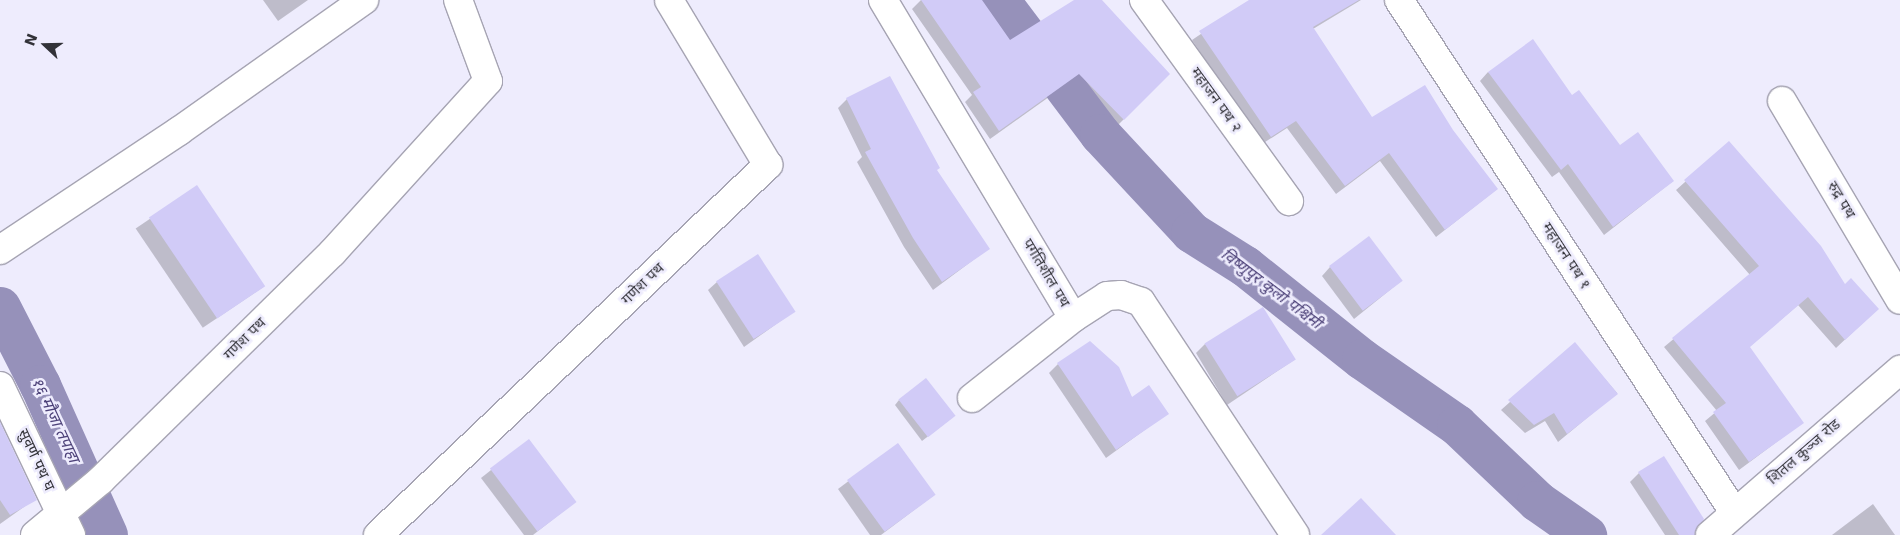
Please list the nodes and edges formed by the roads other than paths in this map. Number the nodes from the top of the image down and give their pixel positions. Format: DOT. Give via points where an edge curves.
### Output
graph roads {
  1 [pos="364,0"];
  2 [pos="458,0"];
  3 [pos="669,0"];
  4 [pos="883,0"];
  5 [pos="1144,0"];
  6 [pos="1399,0"];
  7 [pos="1782,101"];
  8 [pos="1289,201"];
  9 [pos="0,250"];
  10 [pos="1900,300"];
  11 [pos="1073,318"];
  12 [pos="1900,370"];
  13 [pos="0,386"];
  14 [pos="972,398"];
  15 [pos="1734,512"];
  16 [pos="64,519"];
  17 [pos="35,535"];
  18 [pos="378,535"];
  19 [pos="1295,535"];
  20 [pos="1710,535"];
  1 -- 9 [label="street" via="179,131"];
  2 -- 16 [label="street, गणेश पथ" via="488,81 332,253"];
  3 -- 18 [label="street, गणेश पथ" via="768,165"];
  4 -- 11 [label="street, पर्गतिशील पथ"];
  5 -- 8 [label="street, महाजन पथ २"];
  6 -- 15 [label="street, महाजन पथ १"];
  7 -- 10 [label="street, रुद्र पथ"];
  11 -- 14 [label="street"];
  11 -- 19 [label="street, पर्गतिशील पथ" via="1107,296 1122,295 1141,302"];
  12 -- 15 [label="street, शितल कुञ्ज रोड"];
  13 -- 16 [label="street, सुवर्ण पथ घ"];
  15 -- 20 [label="street, शितल कुञ्ज रोड"];
  16 -- 17 [label="street"];
}
